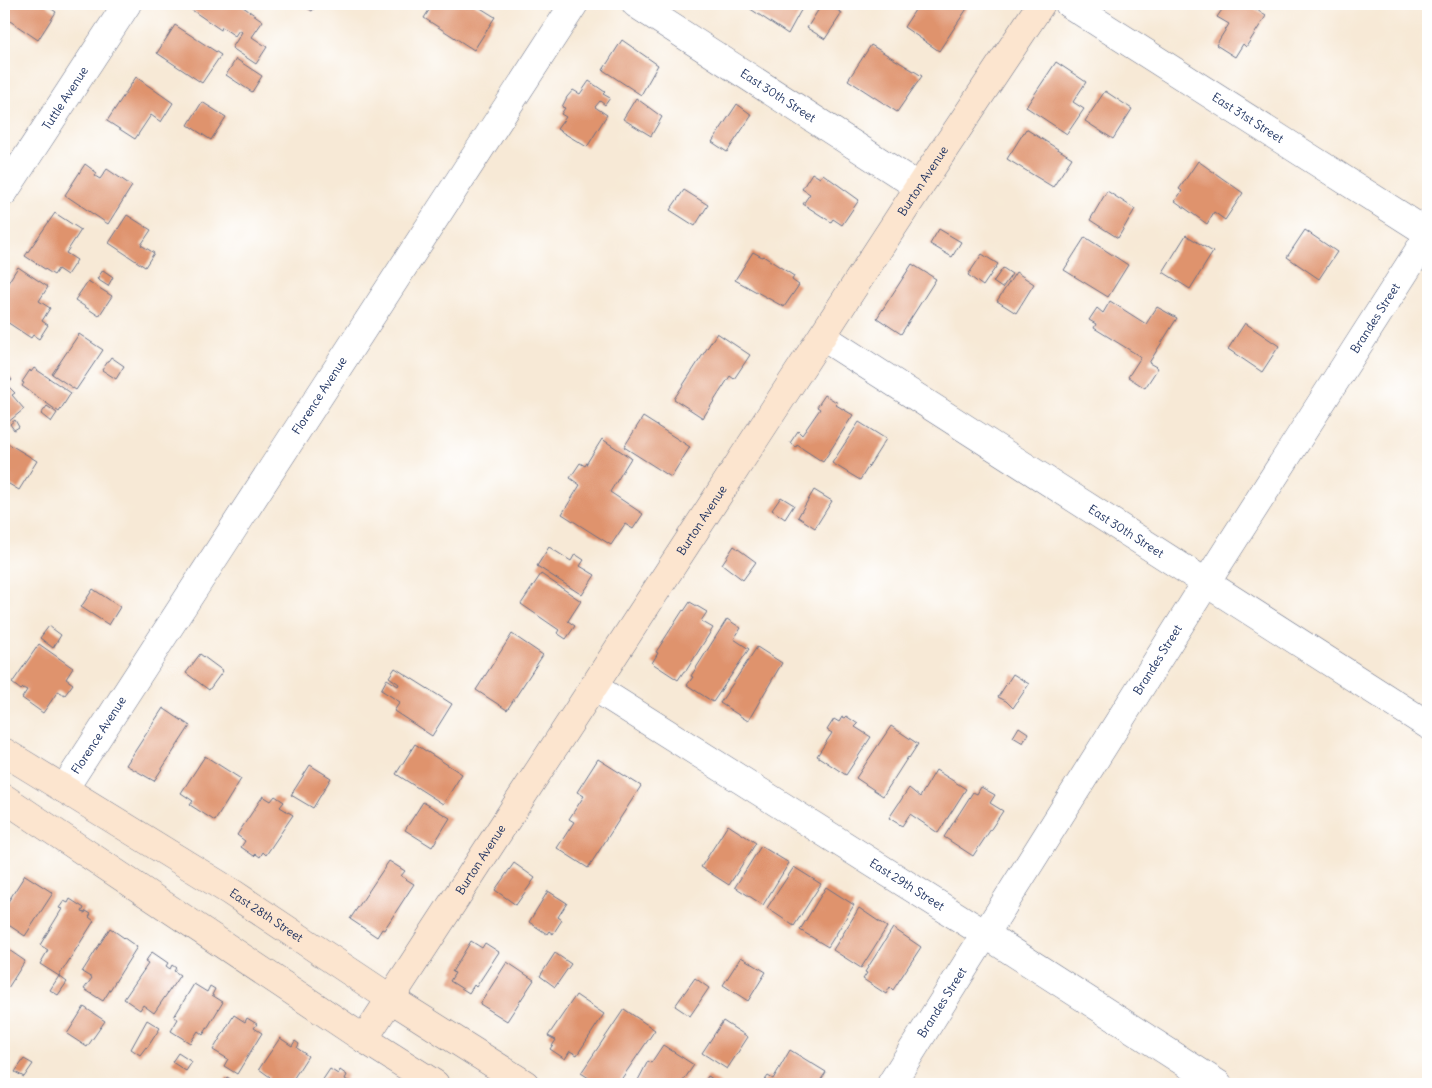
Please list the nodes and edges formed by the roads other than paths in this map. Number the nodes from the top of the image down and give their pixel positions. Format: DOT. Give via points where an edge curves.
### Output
graph roads {
  1 [pos="127,4"];
  2 [pos="574,4"];
  3 [pos="636,4"];
  4 [pos="1041,4"];
  5 [pos="1069,4"];
  6 [pos="919,187"];
  7 [pos="4,192"];
  8 [pos="1428,235"];
  9 [pos="823,337"];
  10 [pos="1206,583"];
  11 [pos="594,687"];
  12 [pos="1428,725"];
  13 [pos="4,752"];
  14 [pos="64,789"];
  15 [pos="4,798"];
  16 [pos="985,934"];
  17 [pos="391,999"];
  18 [pos="364,1039"];
  19 [pos="435,1084"];
  20 [pos="524,1084"];
  21 [pos="890,1084"];
  22 [pos="1218,1084"];
  1 -- 7 [label="street, Tuttle Avenue"];
  2 -- 14 [label="street, Florence Avenue"];
  3 -- 6 [label="street, East 30th Street"];
  4 -- 6 [label="street, Burton Avenue"];
  5 -- 8 [label="street, East 31st Street"];
  6 -- 9 [label="street, Burton Avenue"];
  8 -- 10 [label="street, Brandes Street"];
  9 -- 10 [label="street, East 30th Street"];
  9 -- 11 [label="street, Burton Avenue"];
  10 -- 12 [label="street, East 30th Street"];
  10 -- 16 [label="street, Brandes Street"];
  11 -- 16 [label="street, East 29th Street"];
  11 -- 17 [label="street, Burton Avenue"];
  13 -- 14 [label="street, East 28th Street"];
  14 -- 17 [label="street, East 28th Street" via="231,892"];
  15 -- 18 [label="street"];
  16 -- 21 [label="street, Brandes Street"];
  16 -- 22 [label="street, East 29th Street"];
  17 -- 18 [label="street, Burton Avenue"];
  17 -- 20 [label="street, East 28th Street"];
  18 -- 19 [label="street"];
}
